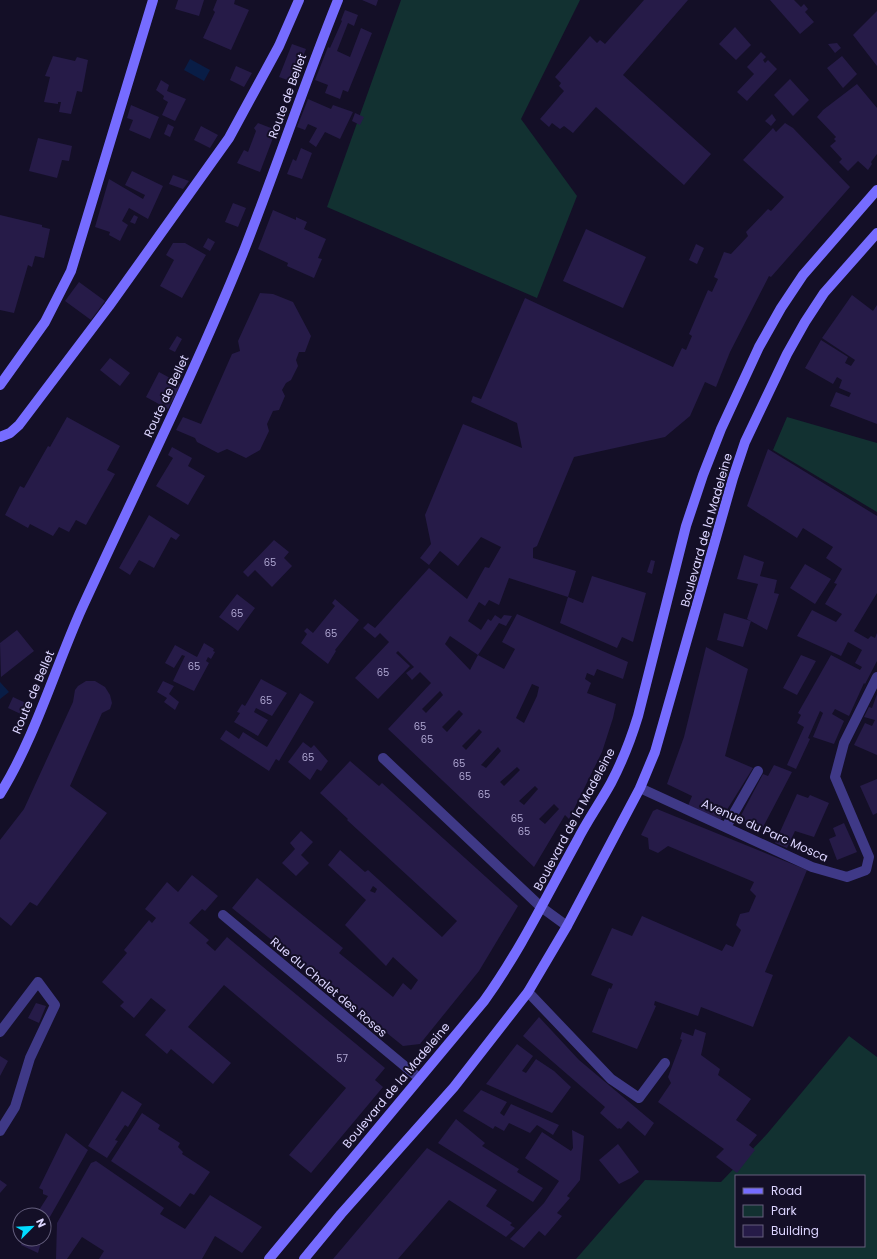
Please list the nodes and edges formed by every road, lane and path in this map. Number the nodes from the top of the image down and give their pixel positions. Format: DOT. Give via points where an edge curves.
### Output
graph roads {
  1 [pos="153,0"];
  2 [pos="299,0"];
  3 [pos="338,0"];
  4 [pos="877,190"];
  5 [pos="877,233"];
  6 [pos="0,385"];
  7 [pos="0,437"];
  8 [pos="877,677"];
  9 [pos="383,758"];
  10 [pos="758,771"];
  11 [pos="640,788"];
  12 [pos="0,794"];
  13 [pos="726,827"];
  14 [pos="541,907"];
  15 [pos="223,915"];
  16 [pos="567,926"];
  17 [pos="528,992"];
  18 [pos="0,1032"];
  19 [pos="665,1063"];
  20 [pos="419,1078"];
  21 [pos="0,1131"];
  22 [pos="269,1259"];
  23 [pos="304,1259"];
  1 -- 6 [label="street" via="71,271 45,322"];
  2 -- 7 [label="street, Route de Bellet" via="279,46 229,138 109,306 19,425"];
  3 -- 12 [label="street, Route de Bellet" via="244,248 196,363 81,610 24,748"];
  4 -- 14 [label="street, Boulevard de la Madeleine" via="804,275 781,308 759,347 721,429 698,490 631,739 610,783"];
  5 -- 11 [label="street, Boulevard de la Madeleine" via="824,293 805,322 787,354 746,442 733,478 655,752"];
  8 -- 13 [label="street, Avenue du Parc Mosca" via="844,743 835,777 869,857 866,870 846,877 812,867"];
  9 -- 14 [label="street"];
  10 -- 13 [label="street"];
  11 -- 13 [label="street, Avenue du Parc Mosca"];
  11 -- 16 [label="street, Boulevard de la Madeleine"];
  14 -- 16 [label="street"];
  14 -- 20 [label="street, Boulevard de la Madeleine" via="503,975"];
  15 -- 20 [label="street, Rue du Chalet des Roses"];
  16 -- 17 [label="street, Boulevard de la Madeleine"];
  17 -- 19 [label="street" via="611,1079 639,1098"];
  17 -- 23 [label="street, Boulevard de la Madeleine" via="454,1087"];
  18 -- 21 [label="street" via="38,982 55,1005 30,1058 15,1107"];
  20 -- 22 [label="street, Boulevard de la Madeleine"];
}
